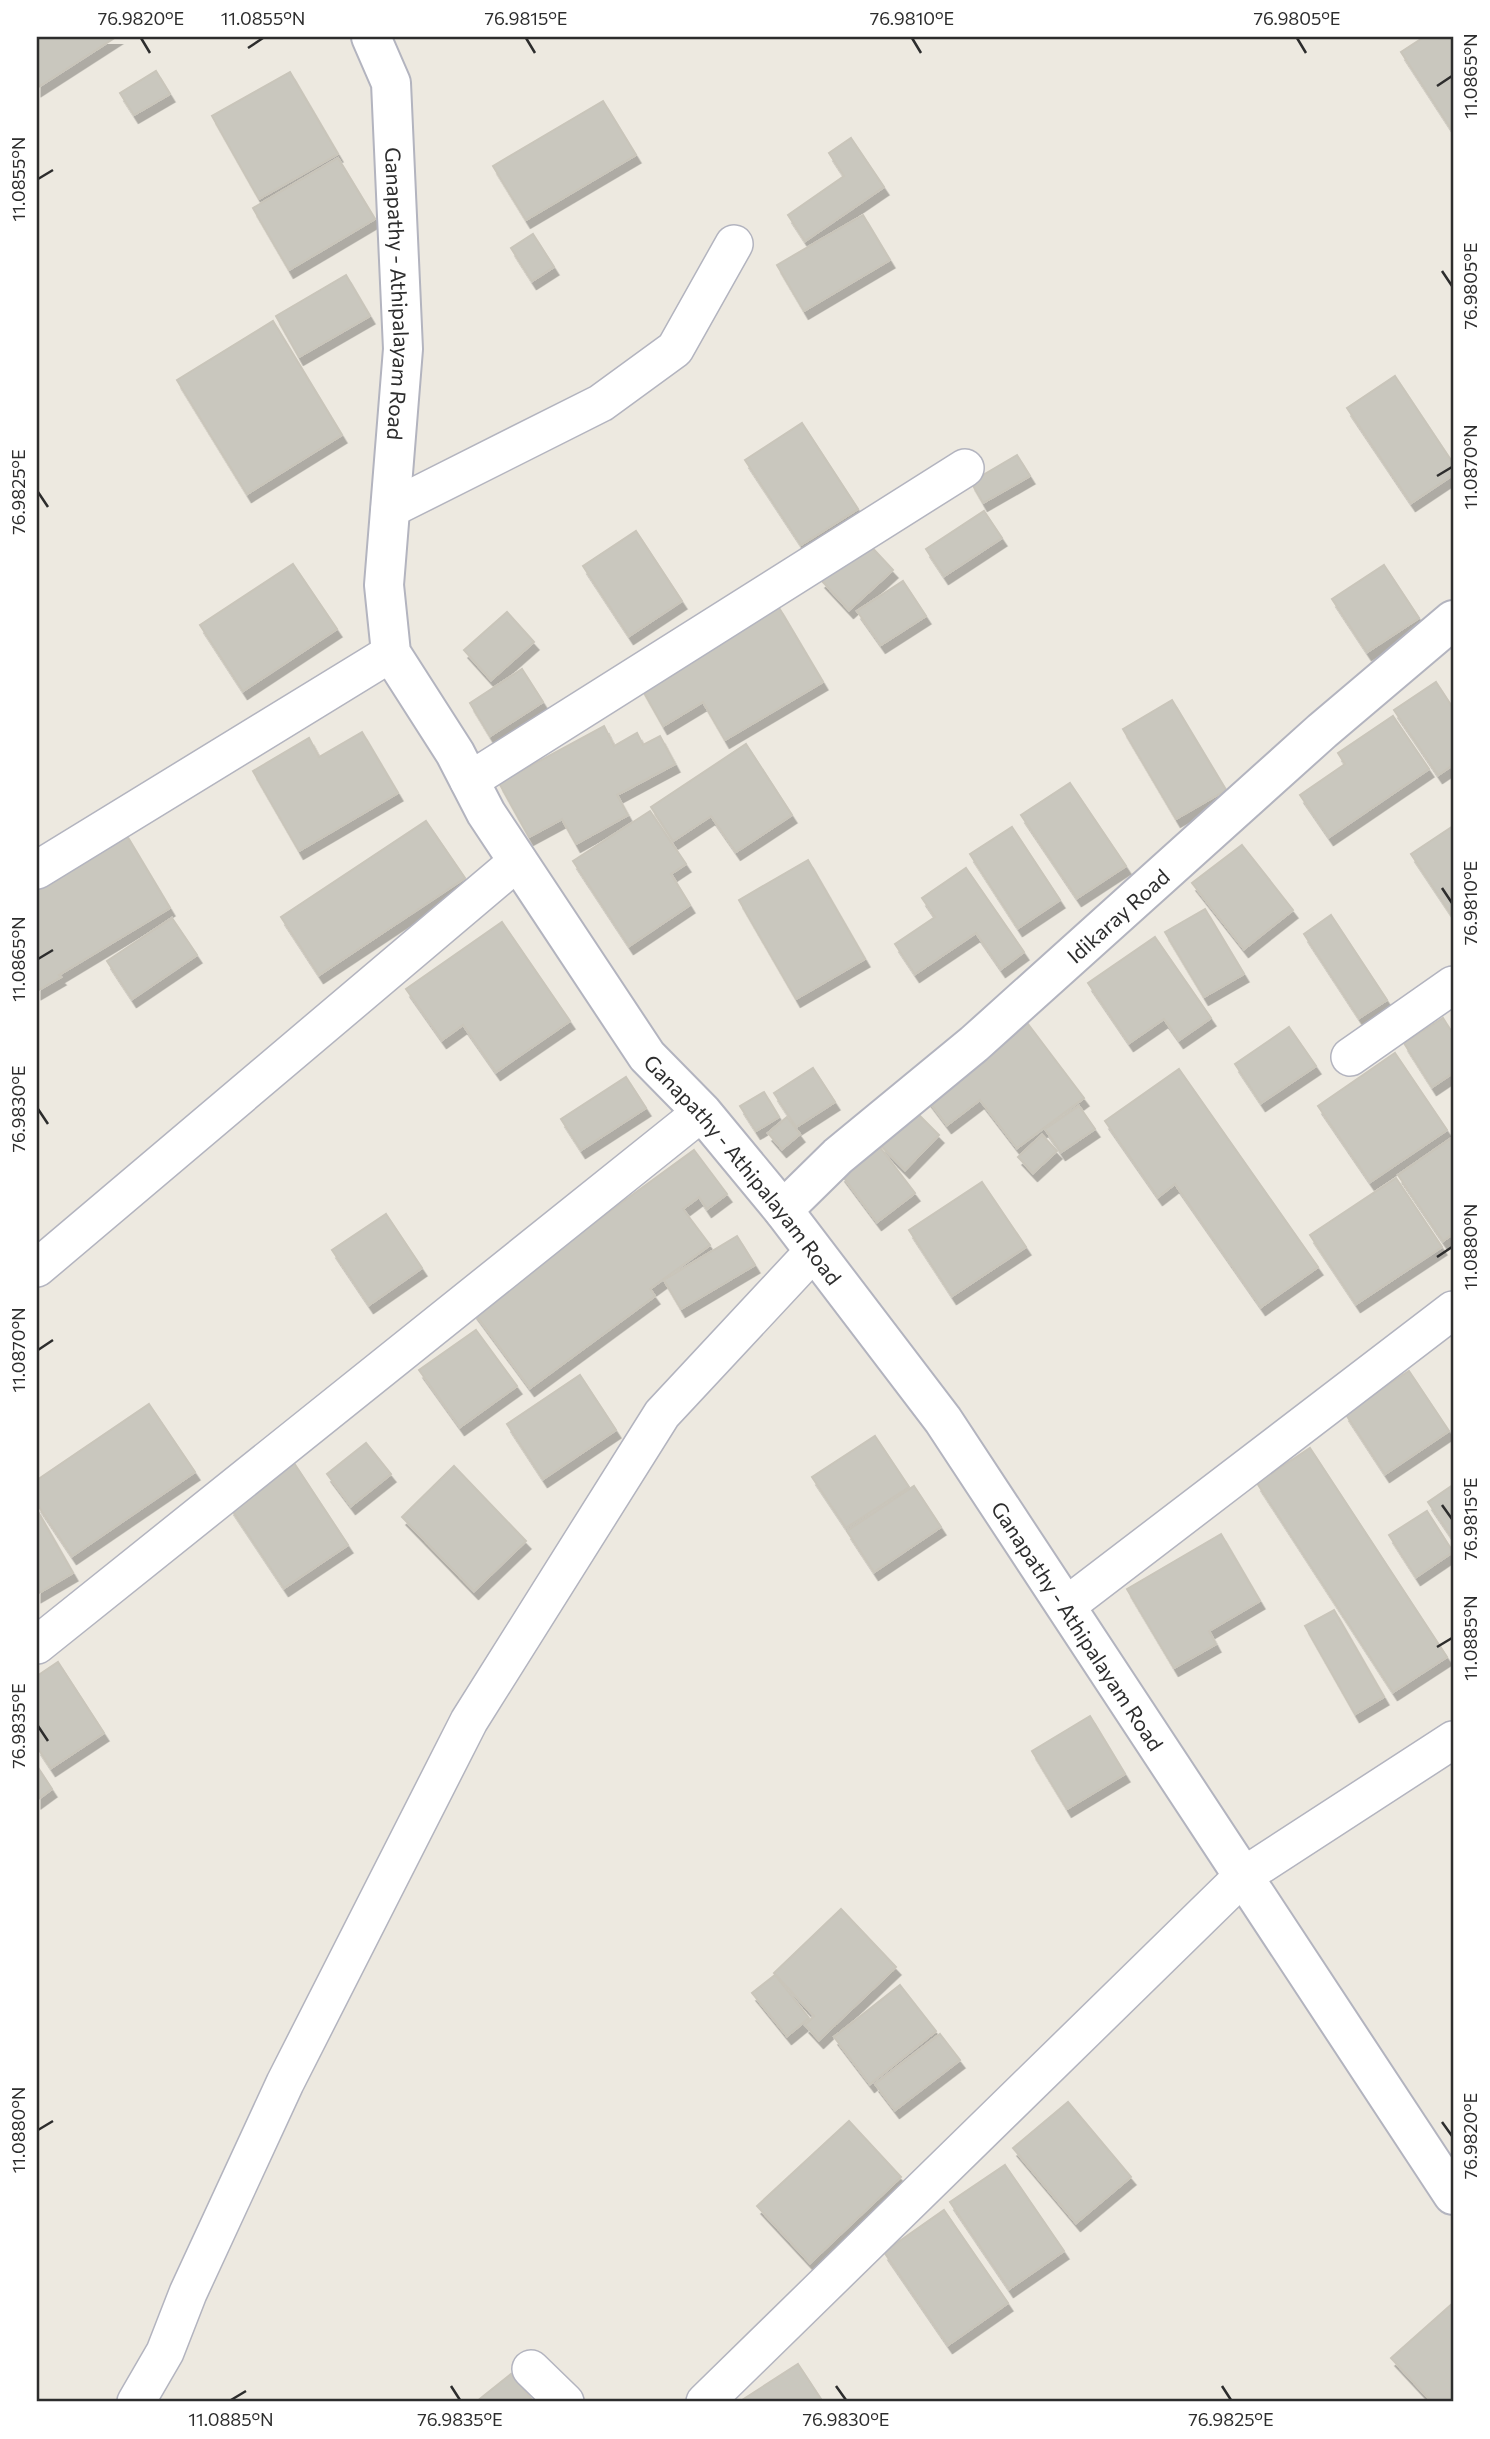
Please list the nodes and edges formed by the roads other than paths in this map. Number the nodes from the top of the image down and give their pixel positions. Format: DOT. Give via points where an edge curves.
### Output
graph roads {
  1 [pos="371,37"];
  2 [pos="734,244"];
  3 [pos="965,468"];
  4 [pos="390,509"];
  5 [pos="1453,620"];
  6 [pos="391,653"];
  7 [pos="469,781"];
  8 [pos="518,862"];
  9 [pos="37,870"];
  10 [pos="1453,985"];
  11 [pos="1350,1057"];
  12 [pos="702,1112"];
  13 [pos="783,1210"];
  14 [pos="814,1251"];
  15 [pos="37,1268"];
  16 [pos="1453,1310"];
  17 [pos="1066,1605"];
  18 [pos="37,1645"];
  19 [pos="1453,1740"];
  20 [pos="1242,1877"];
  21 [pos="1453,2195"];
  22 [pos="531,2369"];
  23 [pos="136,2402"];
  24 [pos="565,2402"];
  25 [pos="705,2402"];
  1 -- 4 [label="main road, Ganapathy - Athipalayam Road" via="391,83 402,336"];
  2 -- 4 [label="street" via="676,349 601,403"];
  3 -- 7 [label="street"];
  4 -- 6 [label="main road, Ganapathy - Athipalayam Road" via="384,585"];
  5 -- 13 [label="main road, Idikaray Road" via="1311,740 974,1044 838,1156"];
  6 -- 7 [label="main road, Ganapathy - Athipalayam Road"];
  6 -- 9 [label="street"];
  7 -- 8 [label="main road, Ganapathy - Athipalayam Road"];
  8 -- 12 [label="main road, Ganapathy - Athipalayam Road" via="647,1056"];
  8 -- 15 [label="street"];
  10 -- 11 [label="street"];
  12 -- 13 [label="main road, Ganapathy - Athipalayam Road"];
  12 -- 18 [label="street"];
  13 -- 14 [label="main road, Ganapathy - Athipalayam Road"];
  14 -- 17 [label="main road, Ganapathy - Athipalayam Road" via="943,1420"];
  14 -- 23 [label="street" via="662,1414 469,1721 285,2083 165,2352"];
  16 -- 17 [label="street"];
  17 -- 20 [label="main road, Ganapathy - Athipalayam Road"];
  19 -- 20 [label="street"];
  20 -- 21 [label="main road, Ganapathy - Athipalayam Road"];
  20 -- 25 [label="street"];
  22 -- 24 [label="street"];
}
